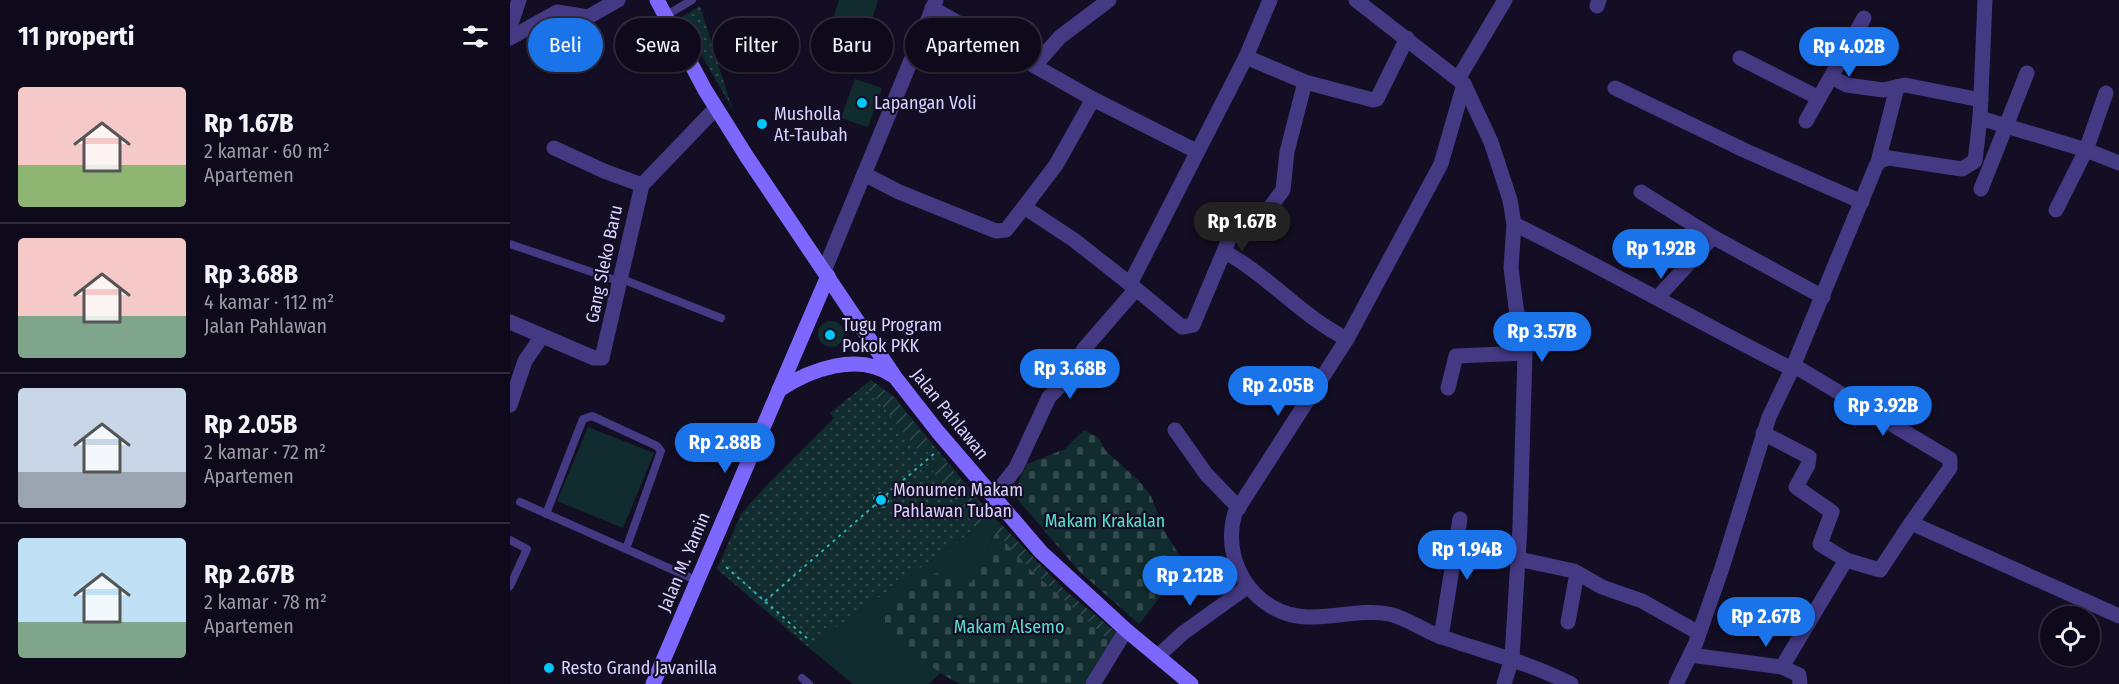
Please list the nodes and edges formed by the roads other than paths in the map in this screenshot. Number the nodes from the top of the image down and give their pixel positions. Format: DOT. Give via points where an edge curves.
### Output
graph roads {
  1 [pos="519,0"];
  2 [pos="618,0"];
  3 [pos="657,0"];
  4 [pos="692,0"];
  5 [pos="1109,0"];
  6 [pos="1270,0"];
  7 [pos="1356,0"];
  8 [pos="1505,0"];
  9 [pos="1985,0"];
  10 [pos="934,4"];
  11 [pos="665,16"];
  12 [pos="958,18"];
  13 [pos="1864,18"];
  14 [pos="510,27"];
  15 [pos="510,38"];
  16 [pos="1407,38"];
  17 [pos="1246,57"];
  18 [pos="1041,58"];
  19 [pos="1740,58"];
  20 [pos="1041,67"];
  21 [pos="2027,74"];
  22 [pos="1831,76"];
  23 [pos="1305,82"];
  24 [pos="1461,82"];
  25 [pos="1897,87"];
  26 [pos="1615,88"];
  27 [pos="2106,93"];
  28 [pos="1819,98"];
  29 [pos="1093,99"];
  30 [pos="1981,100"];
  31 [pos="716,108"];
  32 [pos="1980,118"];
  33 [pos="1806,121"];
  34 [pos="2006,125"];
  35 [pos="554,148"];
  36 [pos="2086,150"];
  37 [pos="1196,151"];
  38 [pos="1878,162"];
  39 [pos="2119,163"];
  40 [pos="864,174"];
  41 [pos="642,185"];
  42 [pos="1981,189"];
  43 [pos="1641,192"];
  44 [pos="1862,202"];
  45 [pos="1024,207"];
  46 [pos="2056,210"];
  47 [pos="1514,224"];
  48 [pos="1713,237"];
  49 [pos="510,244"];
  50 [pos="1224,252"];
  51 [pos="826,274"];
  52 [pos="621,280"];
  53 [pos="1133,286"];
  54 [pos="1658,297"];
  55 [pos="1822,297"];
  56 [pos="721,318"];
  57 [pos="510,322"];
  58 [pos="542,336"];
  59 [pos="1347,339"];
  60 [pos="1525,353"];
  61 [pos="1793,367"];
  62 [pos="895,376"];
  63 [pos="1448,388"];
  64 [pos="779,390"];
  65 [pos="510,405"];
  66 [pos="1175,430"];
  67 [pos="1763,433"];
  68 [pos="993,497"];
  69 [pos="520,502"];
  70 [pos="1239,508"];
  71 [pos="546,514"];
  72 [pos="1460,519"];
  73 [pos="1911,523"];
  74 [pos="510,540"];
  75 [pos="626,549"];
  76 [pos="1518,559"];
  77 [pos="1846,560"];
  78 [pos="1577,573"];
  79 [pos="698,581"];
  80 [pos="510,586"];
  81 [pos="1247,587"];
  82 [pos="2119,616"];
  83 [pos="1568,622"];
  84 [pos="1126,630"];
  85 [pos="1699,633"];
  86 [pos="1441,637"];
  87 [pos="1690,655"];
  88 [pos="1158,656"];
  89 [pos="1512,658"];
  90 [pos="1782,667"];
  91 [pos="653,684"];
  92 [pos="1093,684"];
  93 [pos="1191,684"];
  94 [pos="1504,684"];
  95 [pos="1571,684"];
  96 [pos="1677,684"];
  97 [pos="1800,684"];
  1 -- 14 [label="street"];
  2 -- 15 [label="street" via="588,17 557,12"];
  3 -- 11 [label="main road, Jalan Pahlawan"];
  4 -- 11 [label="lane"];
  5 -- 18 [label="street" via="1060,37"];
  6 -- 17 [label="street"];
  7 -- 16 [label="street"];
  8 -- 24 [label="street" via="1481,37"];
  9 -- 30 [label="street"];
  10 -- 12 [label="street"];
  10 -- 40 [label="street"];
  11 -- 31 [label="main road, Jalan Pahlawan"];
  13 -- 22 [label="street"];
  16 -- 23 [label="street" via="1375,100"];
  16 -- 24 [label="street"];
  17 -- 23 [label="street"];
  17 -- 37 [label="street"];
  19 -- 28 [label="street"];
  20 -- 29 [label="street"];
  21 -- 34 [label="street"];
  22 -- 25 [label="street" via="1847,85 1882,90"];
  22 -- 28 [label="street"];
  23 -- 50 [label="street" via="1287,152 1283,190 1262,218 1230,237"];
  24 -- 47 [label="street" via="1501,170"];
  24 -- 59 [label="street" via="1441,164"];
  25 -- 30 [label="street" via="1920,87"];
  25 -- 38 [label="street"];
  26 -- 44 [label="street"];
  27 -- 36 [label="street"];
  28 -- 33 [label="street"];
  29 -- 37 [label="street"];
  29 -- 45 [label="street" via="1047,178"];
  30 -- 32 [label="street"];
  31 -- 41 [label="street"];
  31 -- 51 [label="main road, Jalan Pahlawan"];
  32 -- 34 [label="street"];
  32 -- 38 [label="street" via="1976,156 1967,167 1890,158"];
  34 -- 36 [label="street"];
  34 -- 42 [label="street"];
  35 -- 41 [label="street"];
  36 -- 39 [label="street"];
  36 -- 46 [label="street"];
  37 -- 53 [label="street"];
  38 -- 44 [label="street"];
  40 -- 45 [label="street" via="996,231 1006,230"];
  40 -- 51 [label="street"];
  41 -- 52 [label="street, Gang Sleko Baru"];
  43 -- 48 [label="street"];
  44 -- 55 [label="street"];
  45 -- 53 [label="street"];
  47 -- 54 [label="street"];
  47 -- 60 [label="street" via="1511,268"];
  48 -- 54 [label="street"];
  48 -- 55 [label="street"];
  49 -- 52 [label="lane"];
  50 -- 53 [label="street" via="1190,327 1182,327"];
  50 -- 59 [label="street" via="1253,269 1320,324"];
  51 -- 62 [label="main road, Jalan Pahlawan"];
  51 -- 64 [label="main road, Jalan M. Yamin"];
  52 -- 56 [label="lane"];
  52 -- 58 [label="street, Gang Sleko Baru" via="601,358"];
  53 -- 68 [label="street" via="1048,397 1016,468"];
  54 -- 61 [label="street" via="1711,328"];
  55 -- 61 [label="street"];
  57 -- 58 [label="street, Gang Sleko Baru"];
  58 -- 65 [label="street" via="525,361"];
  59 -- 70 [label="street"];
  60 -- 63 [label="street" via="1457,355"];
  60 -- 76 [label="street"];
  61 -- 67 [label="street"];
  61 -- 73 [label="street" via="1950,459 1950,468"];
  62 -- 64 [label="main road" via="877,367 849,364 809,374"];
  62 -- 68 [label="main road, Jalan Pahlawan"];
  64 -- 79 [label="main road, Jalan M. Yamin"];
  66 -- 70 [label="street" via="1206,474"];
  67 -- 77 [label="street" via="1809,457 1796,487 1832,511 1821,544"];
  67 -- 85 [label="street"];
  68 -- 84 [label="main road, Jalan Pahlawan" via="1041,552"];
  69 -- 71 [label="lane"];
  70 -- 81 [label="street" via="1233,521 1234,564"];
  71 -- 75 [label="lane"];
  71 -- 75 [label="lane" via="583,419 592,416 661,451"];
  72 -- 86 [label="street"];
  73 -- 77 [label="street" via="1880,570"];
  73 -- 82 [label="street"];
  74 -- 80 [label="lane" via="527,549"];
  75 -- 79 [label="lane"];
  76 -- 78 [label="street"];
  76 -- 89 [label="street"];
  77 -- 90 [label="street"];
  78 -- 83 [label="street"];
  78 -- 85 [label="street" via="1642,601"];
  79 -- 91 [label="main road, Jalan M. Yamin"];
  81 -- 86 [label="street" via="1295,616 1387,614"];
  81 -- 88 [label="street"];
  84 -- 88 [label="main road, Jalan Pahlawan"];
  84 -- 92 [label="street"];
  85 -- 87 [label="street"];
  86 -- 89 [label="street"];
  87 -- 90 [label="street"];
  87 -- 96 [label="street"];
  88 -- 93 [label="main road, Jalan Pahlawan"];
  89 -- 94 [label="street"];
  89 -- 95 [label="street"];
  90 -- 97 [label="street" via="1799,675"];
}
